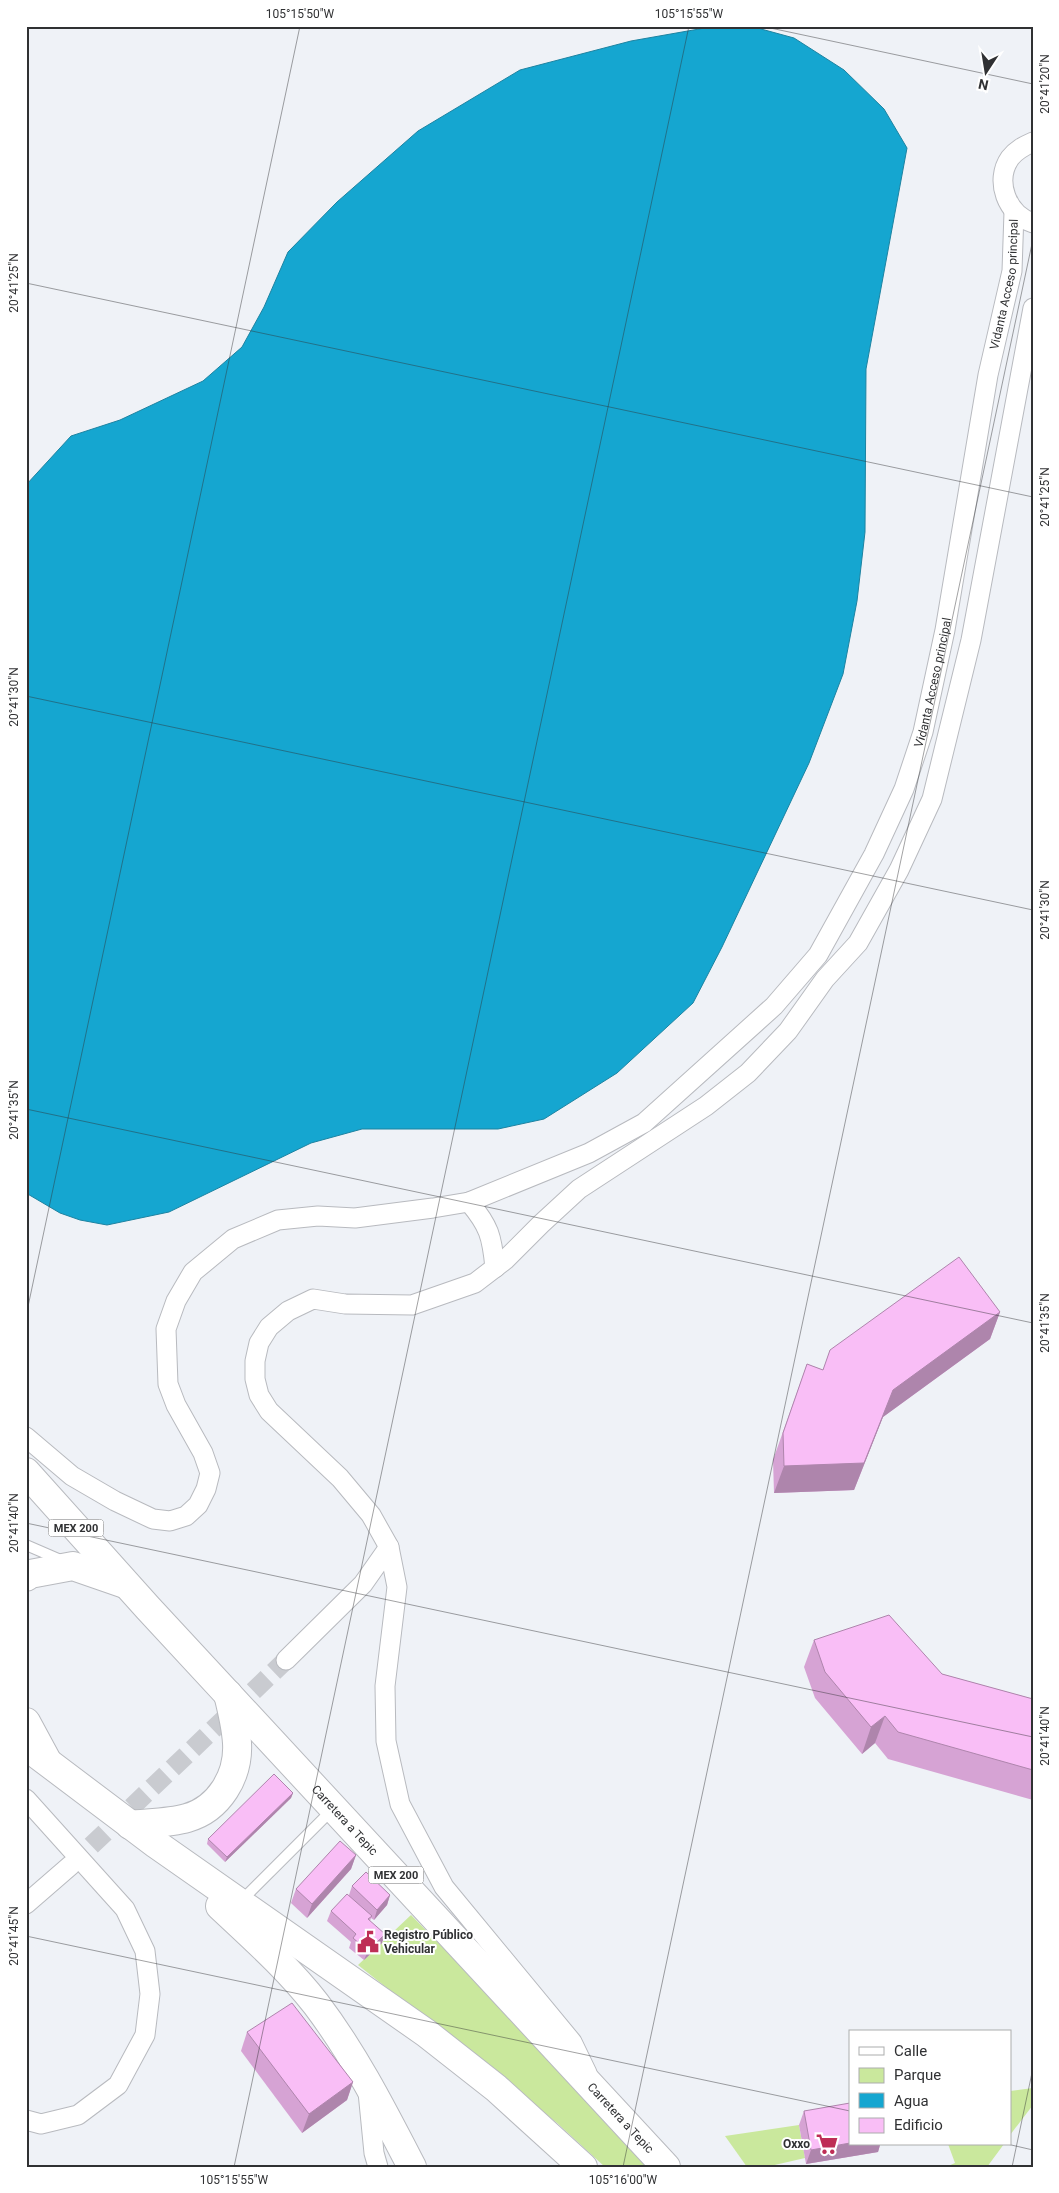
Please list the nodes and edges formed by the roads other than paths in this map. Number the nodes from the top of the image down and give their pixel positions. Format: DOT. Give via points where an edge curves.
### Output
graph roads {
  1 [pos="1033,142"];
  2 [pos="1014,212"];
  3 [pos="1033,223"];
  4 [pos="1033,308"];
  5 [pos="468,1202"];
  6 [pos="495,1268"];
  7 [pos="26,1437"];
  8 [pos="26,1472"];
  9 [pos="26,1545"];
  10 [pos="388,1548"];
  11 [pos="73,1566"];
  12 [pos="26,1578"];
  13 [pos="126,1584"];
  14 [pos="286,1660"];
  15 [pos="228,1693"];
  16 [pos="26,1722"];
  17 [pos="37,1753"];
  18 [pos="26,1799"];
  19 [pos="334,1808"];
  20 [pos="130,1825"];
  21 [pos="156,1844"];
  22 [pos="71,1865"];
  23 [pos="239,1902"];
  24 [pos="26,1904"];
  25 [pos="368,2086"];
  26 [pos="595,2090"];
  27 [pos="26,2120"];
  28 [pos="378,2167"];
  29 [pos="412,2167"];
  30 [pos="582,2167"];
  31 [pos="666,2167"];
  1 -- 2 [label="street, Vidanta Acceso principal" via="1010,158 1004,172 1006,200"];
  2 -- 3 [label="street, Vidanta Acceso principal"];
  2 -- 5 [label="street, Vidanta Acceso principal" via="1012,272 988,375 923,732 904,789 874,854 818,955 774,1006 644,1123 589,1152"];
  4 -- 6 [label="street" via="971,640 932,799 899,870 858,943 824,979 788,1031 748,1073 706,1106 579,1189"];
  5 -- 6 [label="street" via="485,1221 493,1242"];
  5 -- 7 [label="street, Vidanta Acceso principal" via="355,1218 318,1216 278,1220 233,1239 193,1272 176,1301 166,1329 168,1384 210,1473 198,1505 186,1516 170,1521 153,1518 115,1501 72,1476"];
  6 -- 10 [label="street" via="475,1283 412,1305 346,1304 313,1299 288,1311 269,1327 259,1343 256,1379 259,1395 269,1411 340,1478 371,1515"];
  8 -- 13 [label="highway, Carretera a Tepic / MEX 200"];
  9 -- 11 [label="lane"];
  10 -- 14 [label="street" via="363,1584"];
  10 -- 26 [label="street" via="397,1587 385,1686 386,1741 400,1804 444,1887 572,2042"];
  11 -- 12 [label="highway" via="30,1574"];
  11 -- 13 [label="highway"];
  13 -- 15 [label="highway, Carretera a Tepic / MEX 200"];
  15 -- 19 [label="highway, Carretera a Tepic / MEX 200"];
  15 -- 20 [label="highway" via="238,1746 231,1780 216,1803 188,1818"];
  16 -- 17 [label="highway"];
  17 -- 20 [label="highway"];
  18 -- 27 [label="street" via="125,1909 145,1951 150,1994 145,2035 118,2085 78,2115 41,2124"];
  19 -- 23 [label="lane"];
  19 -- 26 [label="highway, Carretera a Tepic / MEX 200"];
  20 -- 21 [label="highway"];
  21 -- 23 [label="highway"];
  21 -- 25 [label="highway" via="286,1970 315,2003"];
  22 -- 24 [label="street"];
  23 -- 30 [label="highway" via="434,2040 496,2088"];
  25 -- 28 [label="street"];
  25 -- 29 [label="highway"];
  26 -- 31 [label="highway, Carretera a Tepic / MEX 200"];
}
